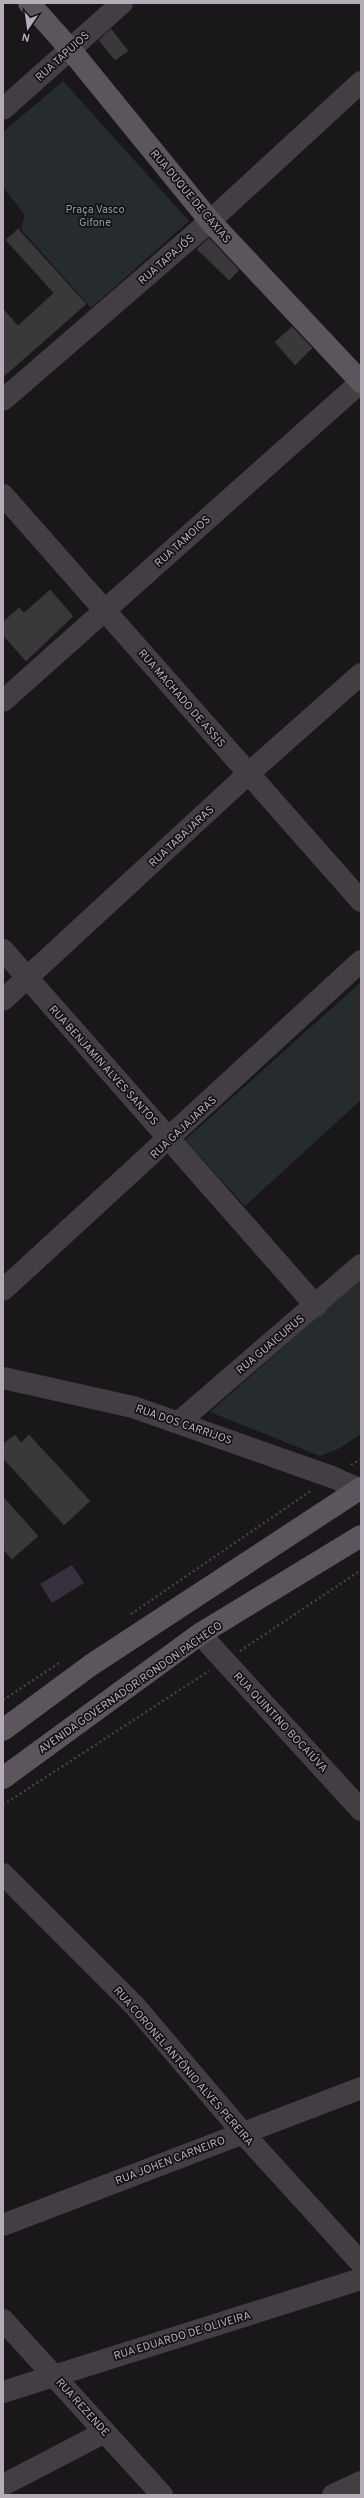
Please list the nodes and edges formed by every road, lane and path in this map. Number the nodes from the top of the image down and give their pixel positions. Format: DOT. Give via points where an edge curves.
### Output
graph roads {
  1 [pos="29,3"];
  2 [pos="122,3"];
  3 [pos="70,49"];
  4 [pos="361,82"];
  5 [pos="3,109"];
  6 [pos="210,221"];
  7 [pos="361,382"];
  8 [pos="3,400"];
  9 [pos="3,495"];
  10 [pos="106,610"];
  11 [pos="361,674"];
  12 [pos="3,701"];
  13 [pos="248,774"];
  14 [pos="361,901"];
  15 [pos="3,950"];
  16 [pos="361,961"];
  17 [pos="26,979"];
  18 [pos="3,1000"];
  19 [pos="170,1138"];
  20 [pos="361,1266"];
  21 [pos="3,1290"];
  22 [pos="316,1306"];
  23 [pos="3,1378"];
  24 [pos="179,1422"];
  25 [pos="361,1459"];
  26 [pos="332,1477"];
  27 [pos="360,1488"];
  28 [pos="361,1536"];
  29 [pos="361,1570"];
  30 [pos="128,1615"];
  31 [pos="200,1634"];
  32 [pos="62,1660"];
  33 [pos="224,1661"];
  34 [pos="3,1700"];
  35 [pos="3,1730"];
  36 [pos="3,1778"];
  37 [pos="3,1805"];
  38 [pos="361,1810"];
  39 [pos="3,1874"];
  40 [pos="361,2088"];
  41 [pos="242,2132"];
  42 [pos="3,2225"];
  43 [pos="361,2263"];
  44 [pos="361,2279"];
  45 [pos="3,2320"];
  46 [pos="54,2376"];
  47 [pos="3,2392"];
  48 [pos="105,2432"];
  49 [pos="361,2482"];
  50 [pos="3,2485"];
  51 [pos="162,2495"];
  52 [pos="333,2495"];
  1 -- 3 [label="main road, RUA DUQUE DE CAXIAS"];
  2 -- 3 [label="street, RUA TAPUIOS"];
  3 -- 5 [label="street, RUA TAPUIOS"];
  3 -- 6 [label="main road, RUA DUQUE DE CAXIAS"];
  4 -- 6 [label="street, RUA TAPAJÓS"];
  6 -- 7 [label="main road, RUA DUQUE DE CAXIAS"];
  6 -- 8 [label="street, RUA TAPAJÓS"];
  7 -- 10 [label="street, RUA TAMOIOS"];
  9 -- 10 [label="street, RUA MACHADO DE ASSIS"];
  10 -- 12 [label="street, RUA TAMOIOS"];
  10 -- 13 [label="street, RUA MACHADO DE ASSIS"];
  11 -- 13 [label="street, RUA TABAJARAS"];
  13 -- 14 [label="street, RUA MACHADO DE ASSIS"];
  13 -- 17 [label="street, RUA TABAJARAS"];
  15 -- 17 [label="street, RUA BENJAMIN ALVES SANTOS"];
  16 -- 19 [label="street, RUA GAJAJARAS"];
  17 -- 18 [label="street, RUA TABAJARAS"];
  17 -- 19 [label="street, RUA BENJAMIN ALVES SANTOS"];
  19 -- 21 [label="street, RUA GAJAJARAS"];
  19 -- 22 [label="street, RUA BENJAMIN ALVES SANTOS"];
  20 -- 22 [label="street, RUA GUAICURUS"];
  22 -- 24 [label="street, RUA GUAICURUS"];
  23 -- 24 [label="street, RUA DOS CARRIJOS" via="133,1407"];
  24 -- 26 [label="street, RUA DOS CARRIJOS"];
  25 -- 26 [label="path"];
  26 -- 27 [label="street, RUA DOS CARRIJOS"];
  26 -- 30 [label="path"];
  27 -- 35 [label="main road" via="91,1665"];
  28 -- 31 [label="main road, AVENIDA GOVERNADOR RONDON PACHECO"];
  29 -- 33 [label="path"];
  31 -- 33 [label="street, RUA QUINTINO BOCAIÚVA"];
  31 -- 36 [label="main road, AVENIDA GOVERNADOR RONDON PACHECO"];
  32 -- 34 [label="path"];
  33 -- 37 [label="path"];
  33 -- 38 [label="street, RUA QUINTINO BOCAIÚVA"];
  39 -- 41 [label="street, RUA CORONEL ANTÔNIO ALVES PEREIRA" via="135,2006"];
  40 -- 41 [label="street, RUA JOHEN CARNEIRO"];
  41 -- 42 [label="street, RUA JOHEN CARNEIRO"];
  41 -- 43 [label="street, RUA CORONEL ANTÔNIO ALVES PEREIRA"];
  44 -- 46 [label="street, RUA EDUARDO DE OLIVEIRA"];
  45 -- 46 [label="street, RUA REZENDE"];
  46 -- 47 [label="street, RUA EDUARDO DE OLIVEIRA"];
  46 -- 48 [label="street, RUA REZENDE"];
  48 -- 50 [label="street"];
  48 -- 51 [label="street, RUA REZENDE"];
  49 -- 52 [label="street"];
}
